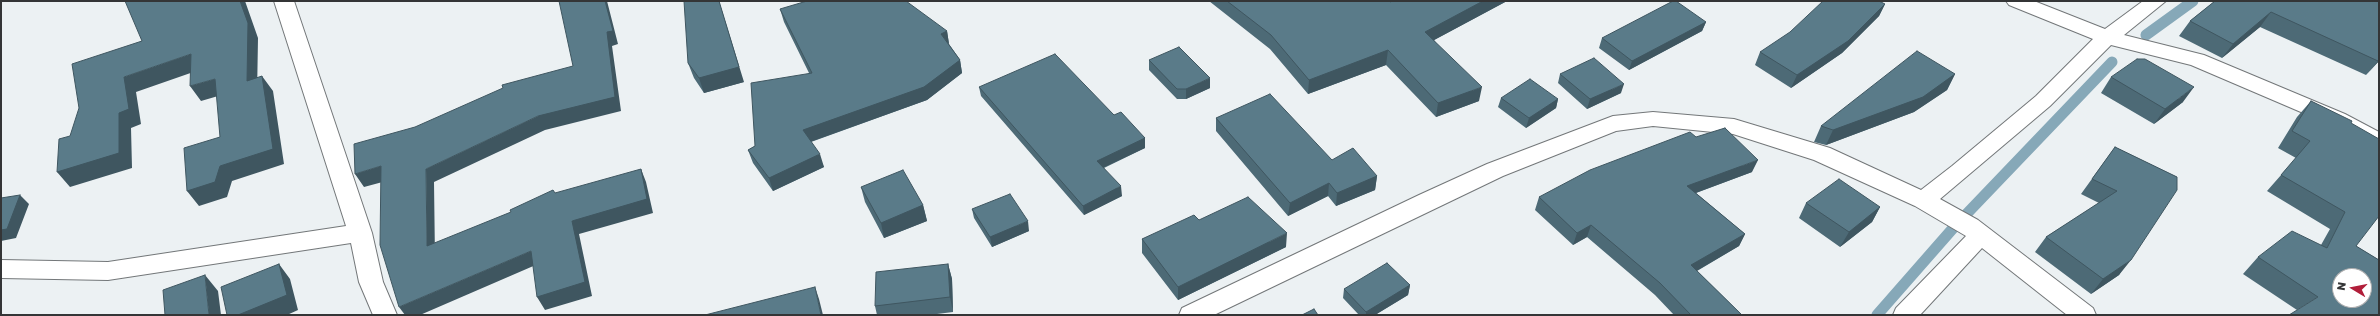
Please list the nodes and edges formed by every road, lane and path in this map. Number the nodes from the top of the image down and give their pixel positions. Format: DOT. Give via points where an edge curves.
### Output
graph roads {
  1 [pos="284,1"];
  2 [pos="2016,1"];
  3 [pos="2156,1"];
  4 [pos="2107,37"];
  5 [pos="2379,141"];
  6 [pos="1933,205"];
  7 [pos="1976,230"];
  8 [pos="360,233"];
  9 [pos="1,269"];
  10 [pos="385,315"];
  11 [pos="1191,315"];
  12 [pos="1904,315"];
  13 [pos="2084,315"];
  1 -- 8 [label="street"];
  2 -- 4 [label="street"];
  3 -- 4 [label="street"];
  4 -- 5 [label="street" via="2198,60 2337,118"];
  4 -- 6 [label="street" via="2043,101 1960,172"];
  6 -- 7 [label="street"];
  6 -- 11 [label="street" via="1822,154 1734,127 1653,119 1613,124 1495,170"];
  7 -- 12 [label="street"];
  7 -- 13 [label="street"];
  8 -- 9 [label="street" via="108,271"];
  8 -- 10 [label="street" via="371,282"];
}
